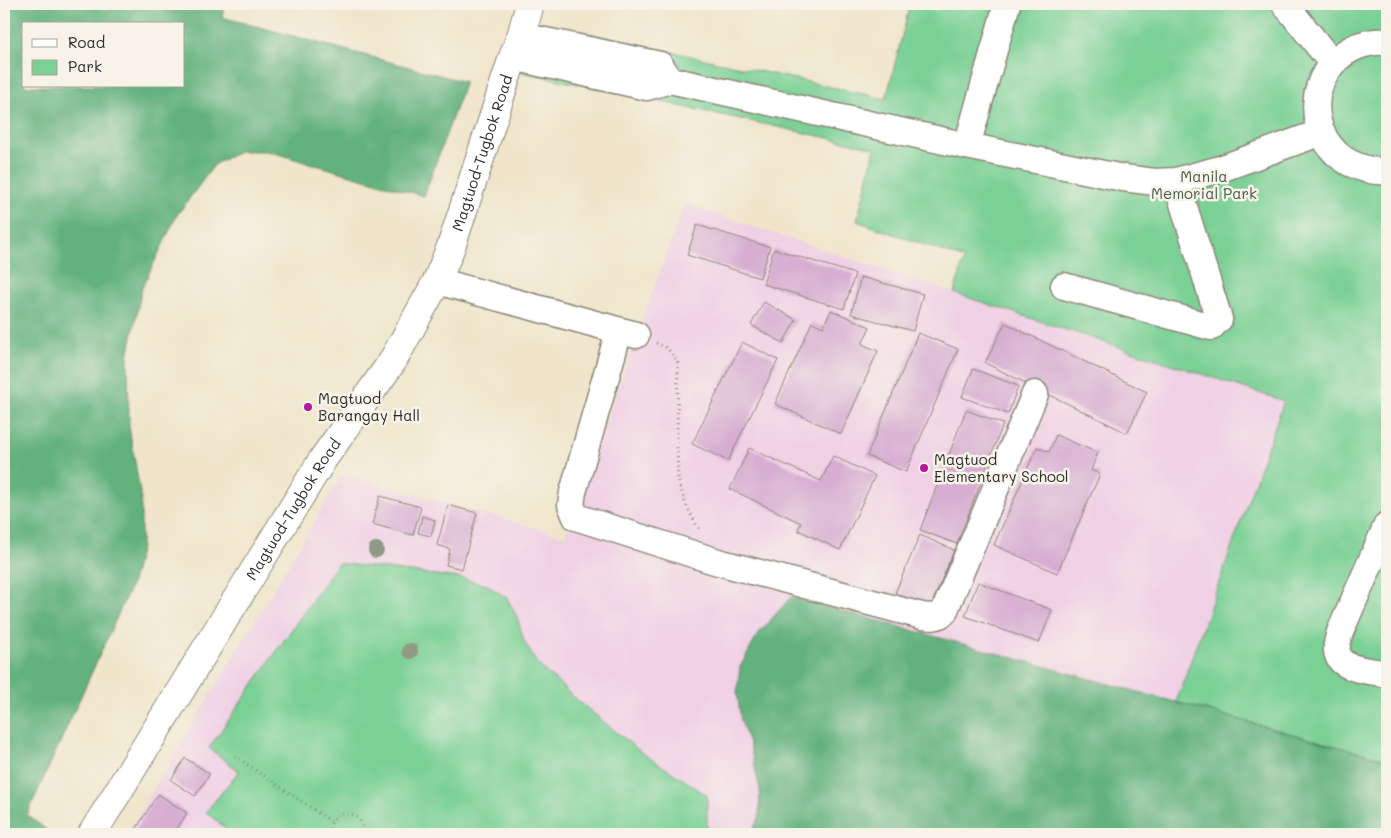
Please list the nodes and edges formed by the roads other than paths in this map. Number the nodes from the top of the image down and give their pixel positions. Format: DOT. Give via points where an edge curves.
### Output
graph roads {
  1 [pos="530,4"];
  2 [pos="1007,4"];
  3 [pos="1285,4"];
  4 [pos="1387,42"];
  5 [pos="517,46"];
  6 [pos="1332,63"];
  7 [pos="1322,132"];
  8 [pos="967,146"];
  9 [pos="1387,171"];
  10 [pos="1176,181"];
  11 [pos="437,281"];
  12 [pos="1064,286"];
  13 [pos="1035,394"];
  14 [pos="1387,525"];
  15 [pos="1387,674"];
  16 [pos="92,834"];
  1 -- 5 [label="main road, Magtuod-Tugbok Road"];
  2 -- 8 [label="street"];
  3 -- 6 [label="street"];
  4 -- 6 [label="street" via="1354,47"];
  5 -- 8 [label="street" via="646,86 670,80"];
  5 -- 11 [label="main road, Magtuod-Tugbok Road"];
  6 -- 7 [label="street" via="1317,96 1316,108"];
  7 -- 9 [label="street" via="1336,153 1346,161 1370,170"];
  7 -- 10 [label="street" via="1220,169"];
  8 -- 10 [label="street" via="1123,178"];
  10 -- 12 [label="street" via="1220,318 1211,327"];
  11 -- 13 [label="street" via="628,333 573,492 572,505 576,517 718,562 922,616 933,618 944,612"];
  11 -- 16 [label="main road, Magtuod-Tugbok Road" via="392,362 323,459"];
  14 -- 15 [label="street" via="1340,632 1337,655 1348,666"];
}
